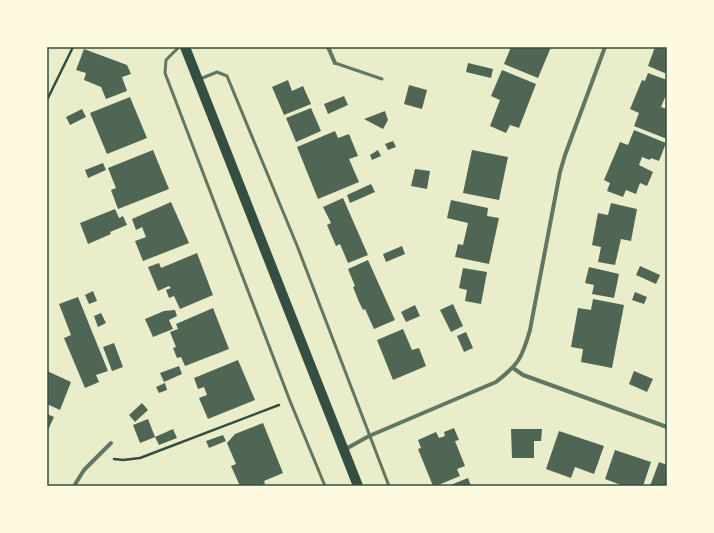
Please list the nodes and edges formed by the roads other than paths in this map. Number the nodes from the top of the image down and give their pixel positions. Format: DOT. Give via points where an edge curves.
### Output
graph roads {
  1 [pos="179,47"];
  2 [pos="185,47"];
  3 [pos="328,47"];
  4 [pos="605,47"];
  5 [pos="335,63"];
  6 [pos="382,79"];
  7 [pos="197,80"];
  8 [pos="513,368"];
  9 [pos="667,428"];
  10 [pos="369,436"];
  11 [pos="111,443"];
  12 [pos="343,450"];
  13 [pos="74,486"];
  14 [pos="325,486"];
  15 [pos="358,486"];
  16 [pos="389,486"];
  1 -- 14 [label="lane" via="166,60 165,73"];
  2 -- 7 [label="main road"];
  3 -- 5 [label="street"];
  4 -- 8 [label="street" via="560,172 530,330 524,353"];
  5 -- 6 [label="lane"];
  7 -- 10 [label="lane" via="217,72 227,76 298,248"];
  7 -- 12 [label="main road"];
  8 -- 9 [label="street" via="523,375"];
  8 -- 10 [label="street" via="496,382"];
  10 -- 12 [label="street"];
  10 -- 16 [label="lane"];
  11 -- 13 [label="street" via="84,470"];
  12 -- 15 [label="main road"];
}
